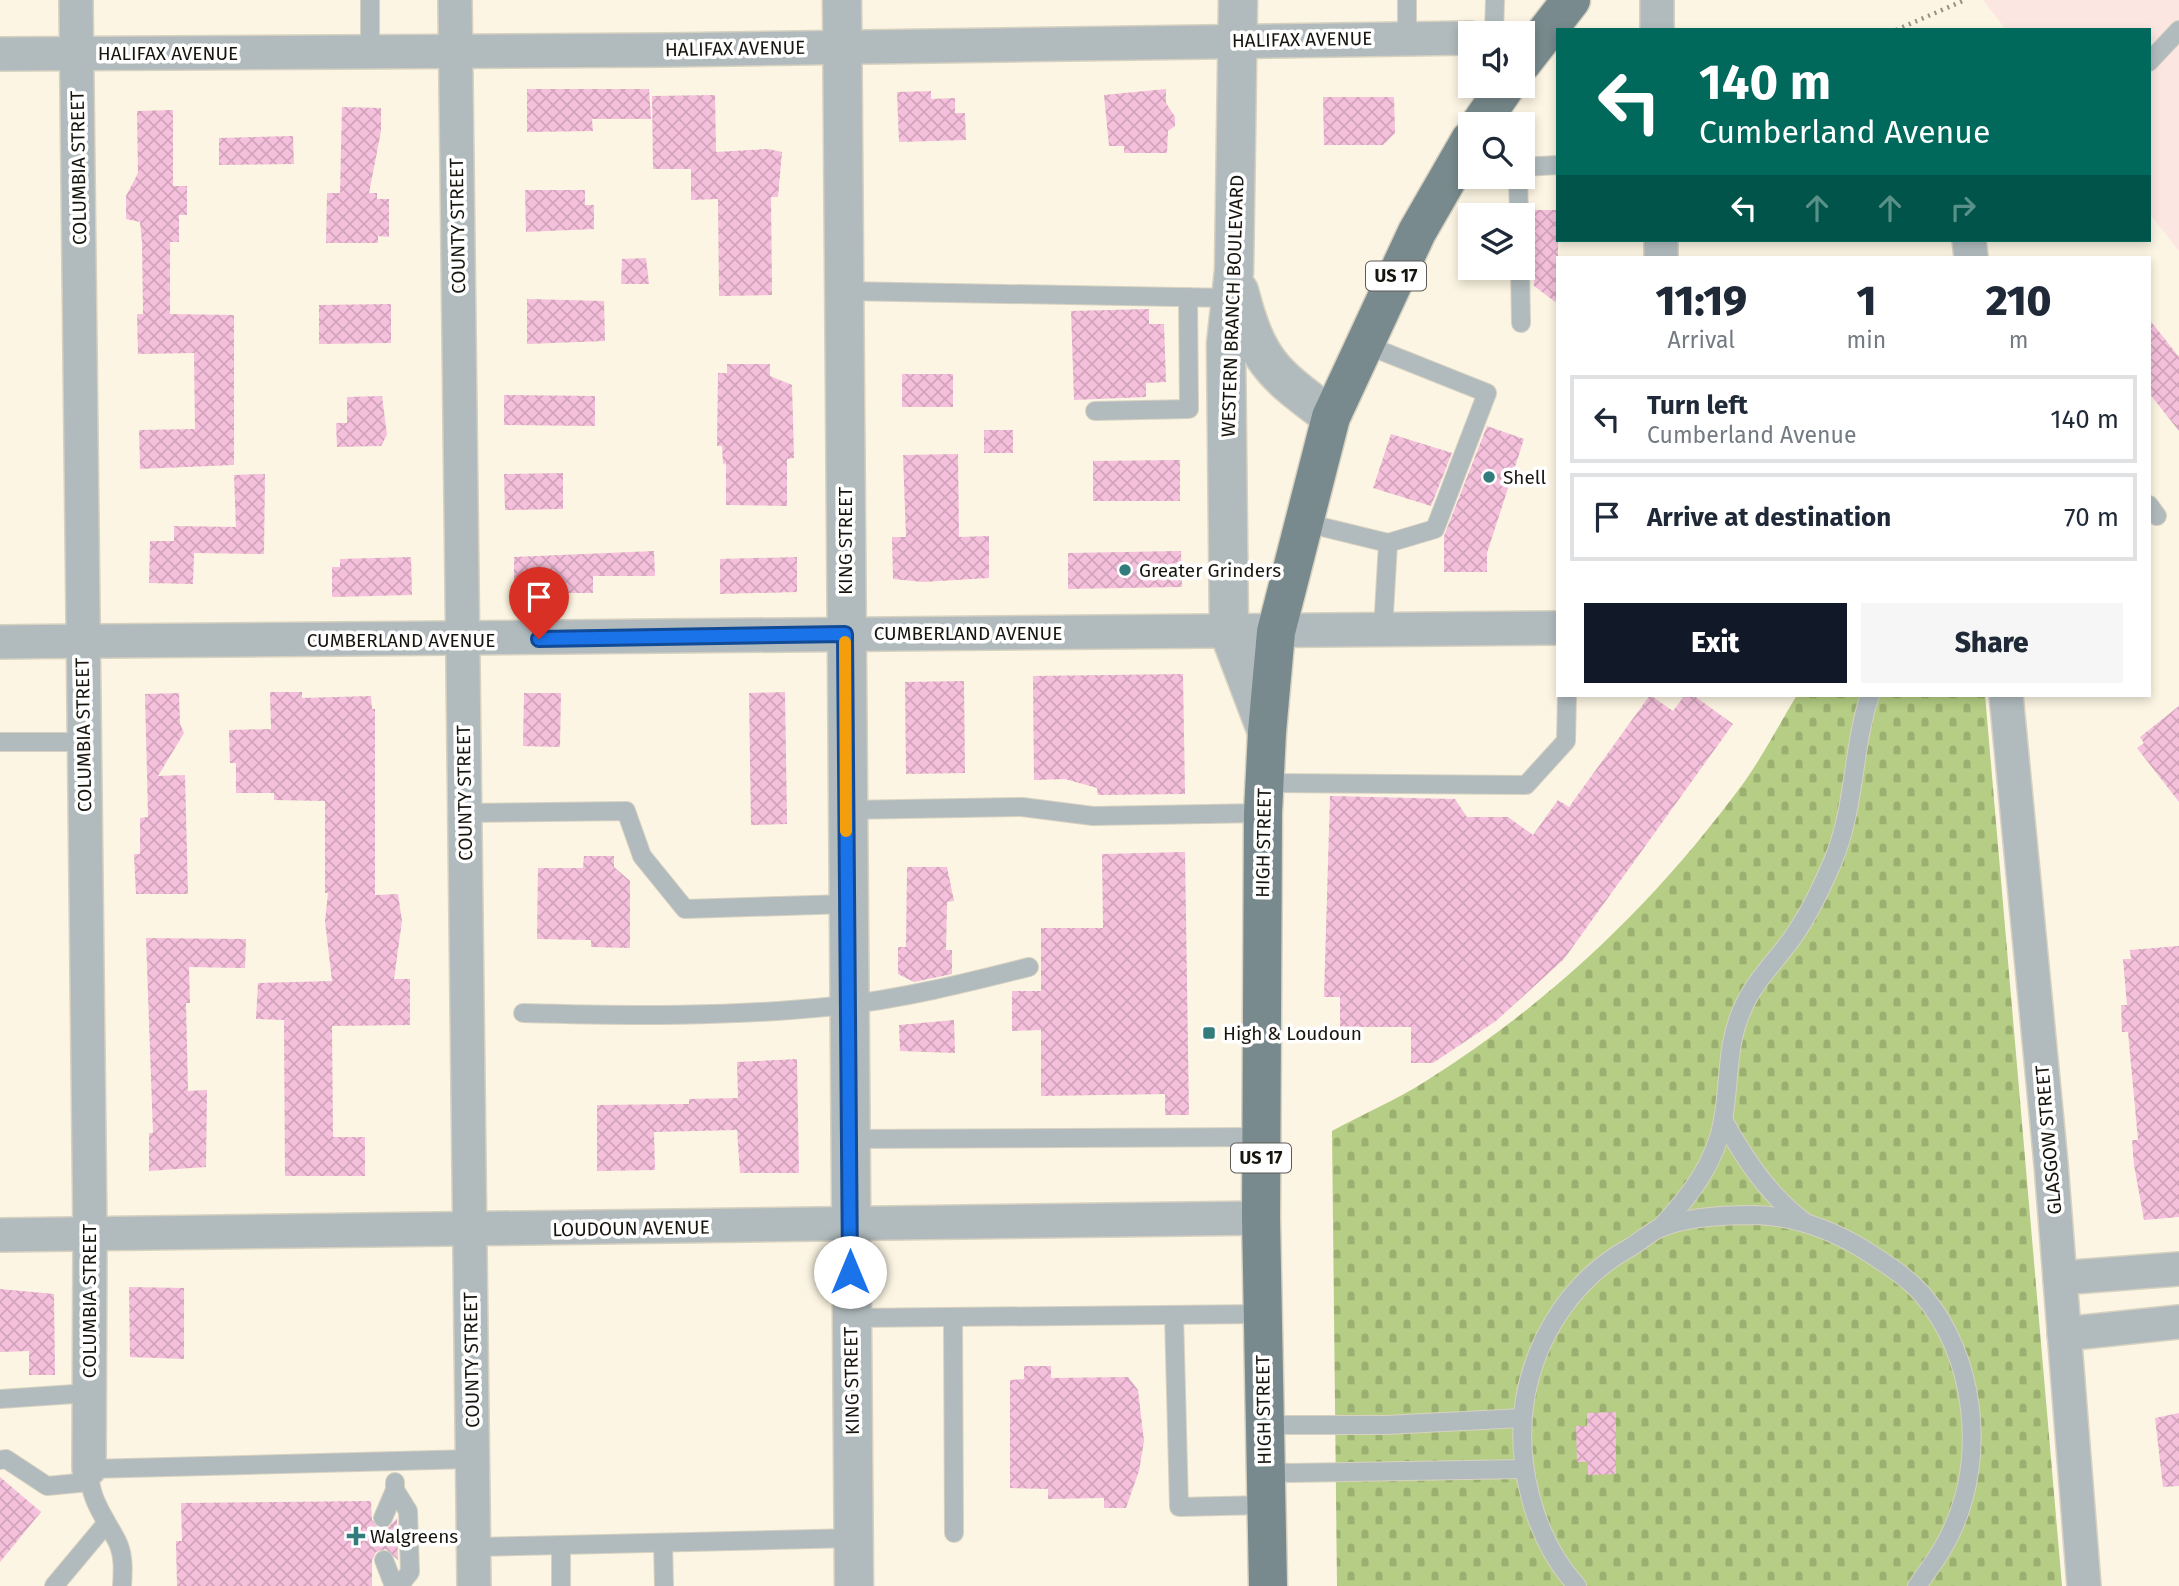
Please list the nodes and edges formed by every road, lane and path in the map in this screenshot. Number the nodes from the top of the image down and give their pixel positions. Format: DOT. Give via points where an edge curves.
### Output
graph roads {
  1 [pos="76,0"];
  2 [pos="370,0"];
  3 [pos="455,0"];
  4 [pos="842,0"];
  5 [pos="1238,0"];
  6 [pos="1407,0"];
  7 [pos="1495,0"];
  8 [pos="1571,0"];
  9 [pos="1657,0"];
  10 [pos="1965,0"];
  11 [pos="1494,21"];
  12 [pos="1657,28"];
  13 [pos="1901,28"];
  14 [pos="2179,30"];
  15 [pos="1407,38"];
  16 [pos="1458,38"];
  17 [pos="1535,39"];
  18 [pos="1239,40"];
  19 [pos="843,46"];
  20 [pos="455,51"];
  21 [pos="370,52"];
  22 [pos="0,54"];
  23 [pos="76,54"];
  24 [pos="2151,60"];
  25 [pos="1458,162"];
  26 [pos="1556,165"];
  27 [pos="1535,166"];
  28 [pos="1520,280"];
  29 [pos="1233,285"];
  30 [pos="844,291"];
  31 [pos="1188,297"];
  32 [pos="1521,323"];
  33 [pos="1364,344"];
  34 [pos="1208,408"];
  35 [pos="1095,411"];
  36 [pos="1331,417"];
  37 [pos="1302,522"];
  38 [pos="1388,543"];
  39 [pos="1556,628"];
  40 [pos="1383,630"];
  41 [pos="1230,632"];
  42 [pos="1276,632"];
  43 [pos="845,634"];
  44 [pos="463,639"];
  45 [pos="0,642"];
  46 [pos="82,642"];
  47 [pos="1567,697"];
  48 [pos="1870,697"];
  49 [pos="2006,697"];
  50 [pos="1266,732"];
  51 [pos="0,742"];
  52 [pos="83,742"];
  53 [pos="1264,798"];
  54 [pos="846,810"];
  55 [pos="464,813"];
  56 [pos="847,904"];
  57 [pos="1029,967"];
  58 [pos="848,1004"];
  59 [pos="523,1013"];
  60 [pos="1723,1120"];
  61 [pos="1262,1137"];
  62 [pos="849,1139"];
  63 [pos="1261,1218"];
  64 [pos="1804,1222"];
  65 [pos="850,1225"];
  66 [pos="1660,1228"];
  67 [pos="469,1231"];
  68 [pos="90,1234"];
  69 [pos="0,1235"];
  70 [pos="2179,1269"];
  71 [pos="2060,1278"];
  72 [pos="1262,1314"];
  73 [pos="1174,1315"];
  74 [pos="850,1318"];
  75 [pos="953,1318"];
  76 [pos="2179,1322"];
  77 [pos="2064,1334"];
  78 [pos="89,1393"];
  79 [pos="0,1399"];
  80 [pos="1522,1418"];
  81 [pos="1263,1425"];
  82 [pos="472,1459"];
  83 [pos="0,1460"];
  84 [pos="395,1462"];
  85 [pos="1524,1469"];
  86 [pos="89,1475"];
  87 [pos="1265,1488"];
  88 [pos="395,1490"];
  89 [pos="383,1518"];
  90 [pos="105,1525"];
  91 [pos="954,1533"];
  92 [pos="854,1538"];
  93 [pos="663,1543"];
  94 [pos="561,1545"];
  95 [pos="474,1547"];
  96 [pos="384,1560"];
  97 [pos="54,1586"];
  98 [pos="122,1586"];
  99 [pos="397,1586"];
  100 [pos="474,1586"];
  101 [pos="561,1586"];
  102 [pos="664,1586"];
  103 [pos="855,1586"];
  104 [pos="1268,1586"];
  105 [pos="1577,1586"];
  106 [pos="1917,1586"];
  107 [pos="2084,1586"];
  1 -- 23 [label="street, COLUMBIA STREET"];
  2 -- 21 [label="lane"];
  3 -- 20 [label="street, COUNTY STREET"];
  4 -- 19 [label="street, KING STREET"];
  5 -- 18 [label="street, WESTERN BRANCH BOULEVARD"];
  6 -- 15 [label="lane"];
  7 -- 11 [label="lane"];
  8 -- 17 [label="main road"];
  9 -- 12 [label="street"];
  10 -- 13 [label="path"];
  14 -- 24 [label="lane"];
  15 -- 16 [label="street, HALIFAX AVENUE"];
  15 -- 18 [label="street, HALIFAX AVENUE"];
  18 -- 19 [label="street, HALIFAX AVENUE"];
  18 -- 29 [label="street, WESTERN BRANCH BOULEVARD"];
  19 -- 20 [label="street, HALIFAX AVENUE"];
  19 -- 30 [label="street, KING STREET"];
  20 -- 21 [label="street, HALIFAX AVENUE"];
  20 -- 44 [label="street, COUNTY STREET"];
  21 -- 23 [label="street, HALIFAX AVENUE"];
  22 -- 23 [label="street, HALIFAX AVENUE"];
  23 -- 46 [label="street, COLUMBIA STREET"];
  25 -- 33 [label="main road, HIGH STREET / US 17" via="1417,232"];
  26 -- 27 [label="lane"];
  28 -- 32 [label="lane"];
  29 -- 31 [label="lane"];
  29 -- 34 [label="street, WESTERN BRANCH BOULEVARD" via="1226,344"];
  29 -- 36 [label="street" via="1262,356 1281,379"];
  30 -- 31 [label="lane"];
  30 -- 43 [label="street, KING STREET"];
  31 -- 34 [label="lane"];
  33 -- 36 [label="main road, HIGH STREET / US 17"];
  33 -- 38 [label="lane" via="1487,393 1435,529"];
  34 -- 35 [label="lane"];
  34 -- 41 [label="street, WESTERN BRANCH BOULEVARD"];
  36 -- 37 [label="main road, HIGH STREET / US 17"];
  37 -- 38 [label="lane"];
  37 -- 42 [label="main road, HIGH STREET / US 17"];
  38 -- 40 [label="lane"];
  39 -- 40 [label="street, CUMBERLAND AVENUE"];
  40 -- 42 [label="street, CUMBERLAND AVENUE"];
  41 -- 42 [label="street, CUMBERLAND AVENUE"];
  41 -- 43 [label="street, CUMBERLAND AVENUE"];
  41 -- 50 [label="street, WESTERN BRANCH BOULEVARD"];
  42 -- 50 [label="main road, HIGH STREET / US 17"];
  43 -- 44 [label="street, CUMBERLAND AVENUE"];
  43 -- 54 [label="street, KING STREET"];
  44 -- 46 [label="street, CUMBERLAND AVENUE"];
  44 -- 55 [label="street, COUNTY STREET"];
  45 -- 46 [label="street, CUMBERLAND AVENUE"];
  46 -- 52 [label="street, COLUMBIA STREET"];
  47 -- 53 [label="lane" via="1566,741 1526,785"];
  48 -- 60 [label="lane" via="1851,806 1833,859 1810,910 1760,976 1742,1010 1732,1039"];
  49 -- 71 [label="street, GLASGOW STREET"];
  50 -- 53 [label="main road, HIGH STREET / US 17"];
  51 -- 52 [label="lane"];
  52 -- 68 [label="street, COLUMBIA STREET"];
  53 -- 54 [label="lane" via="1093,816 1022,807"];
  53 -- 61 [label="main road, HIGH STREET / US 17"];
  54 -- 56 [label="street, KING STREET"];
  55 -- 56 [label="lane" via="626,811 642,856 685,909"];
  55 -- 67 [label="street, COUNTY STREET"];
  56 -- 58 [label="street, KING STREET"];
  57 -- 58 [label="lane"];
  58 -- 59 [label="lane" via="627,1016"];
  58 -- 62 [label="street, KING STREET"];
  60 -- 64 [label="lane" via="1766,1187"];
  60 -- 66 [label="lane" via="1710,1161 1688,1199"];
  61 -- 62 [label="lane"];
  61 -- 63 [label="main road, HIGH STREET / US 17"];
  62 -- 65 [label="street, KING STREET"];
  63 -- 65 [label="street, LOUDOUN AVENUE"];
  63 -- 72 [label="main road, HIGH STREET / US 17"];
  64 -- 66 [label="lane" via="1770,1215 1735,1215"];
  64 -- 106 [label="lane" via="1876,1257 1921,1293 1944,1326 1962,1371 1971,1410 1966,1490 1953,1528"];
  65 -- 67 [label="street, LOUDOUN AVENUE"];
  65 -- 74 [label="street, KING STREET"];
  66 -- 80 [label="lane" via="1581,1284 1557,1315 1528,1380"];
  67 -- 68 [label="street, LOUDOUN AVENUE"];
  67 -- 82 [label="street, COUNTY STREET"];
  68 -- 69 [label="street, LOUDOUN AVENUE"];
  68 -- 78 [label="street, COLUMBIA STREET"];
  70 -- 71 [label="street"];
  71 -- 77 [label="street, GLASGOW STREET"];
  72 -- 73 [label="lane"];
  72 -- 81 [label="main road, HIGH STREET / US 17"];
  73 -- 75 [label="lane"];
  73 -- 87 [label="lane" via="1180,1507"];
  74 -- 75 [label="lane"];
  74 -- 92 [label="street, KING STREET"];
  75 -- 91 [label="lane"];
  76 -- 77 [label="street"];
  77 -- 107 [label="street, GLASGOW STREET"];
  78 -- 79 [label="lane"];
  78 -- 86 [label="street, COLUMBIA STREET"];
  80 -- 81 [label="lane"];
  80 -- 85 [label="lane"];
  81 -- 87 [label="main road, HIGH STREET / US 17"];
  82 -- 84 [label="lane"];
  82 -- 95 [label="street, COUNTY STREET"];
  83 -- 86 [label="lane" via="47,1486"];
  84 -- 86 [label="lane"];
  84 -- 88 [label="lane"];
  85 -- 87 [label="lane" via="1290,1473"];
  85 -- 105 [label="lane" via="1547,1542"];
  86 -- 90 [label="lane"];
  87 -- 104 [label="main road, HIGH STREET / US 17"];
  88 -- 89 [label="lane"];
  88 -- 99 [label="lane" via="408,1511 410,1572"];
  90 -- 97 [label="lane"];
  90 -- 98 [label="lane" via="118,1542"];
  92 -- 93 [label="lane"];
  92 -- 103 [label="street, KING STREET"];
  93 -- 94 [label="lane"];
  93 -- 102 [label="lane"];
  94 -- 95 [label="lane"];
  94 -- 101 [label="lane"];
  95 -- 100 [label="street, COUNTY STREET"];
  96 -- 99 [label="lane"];
}
